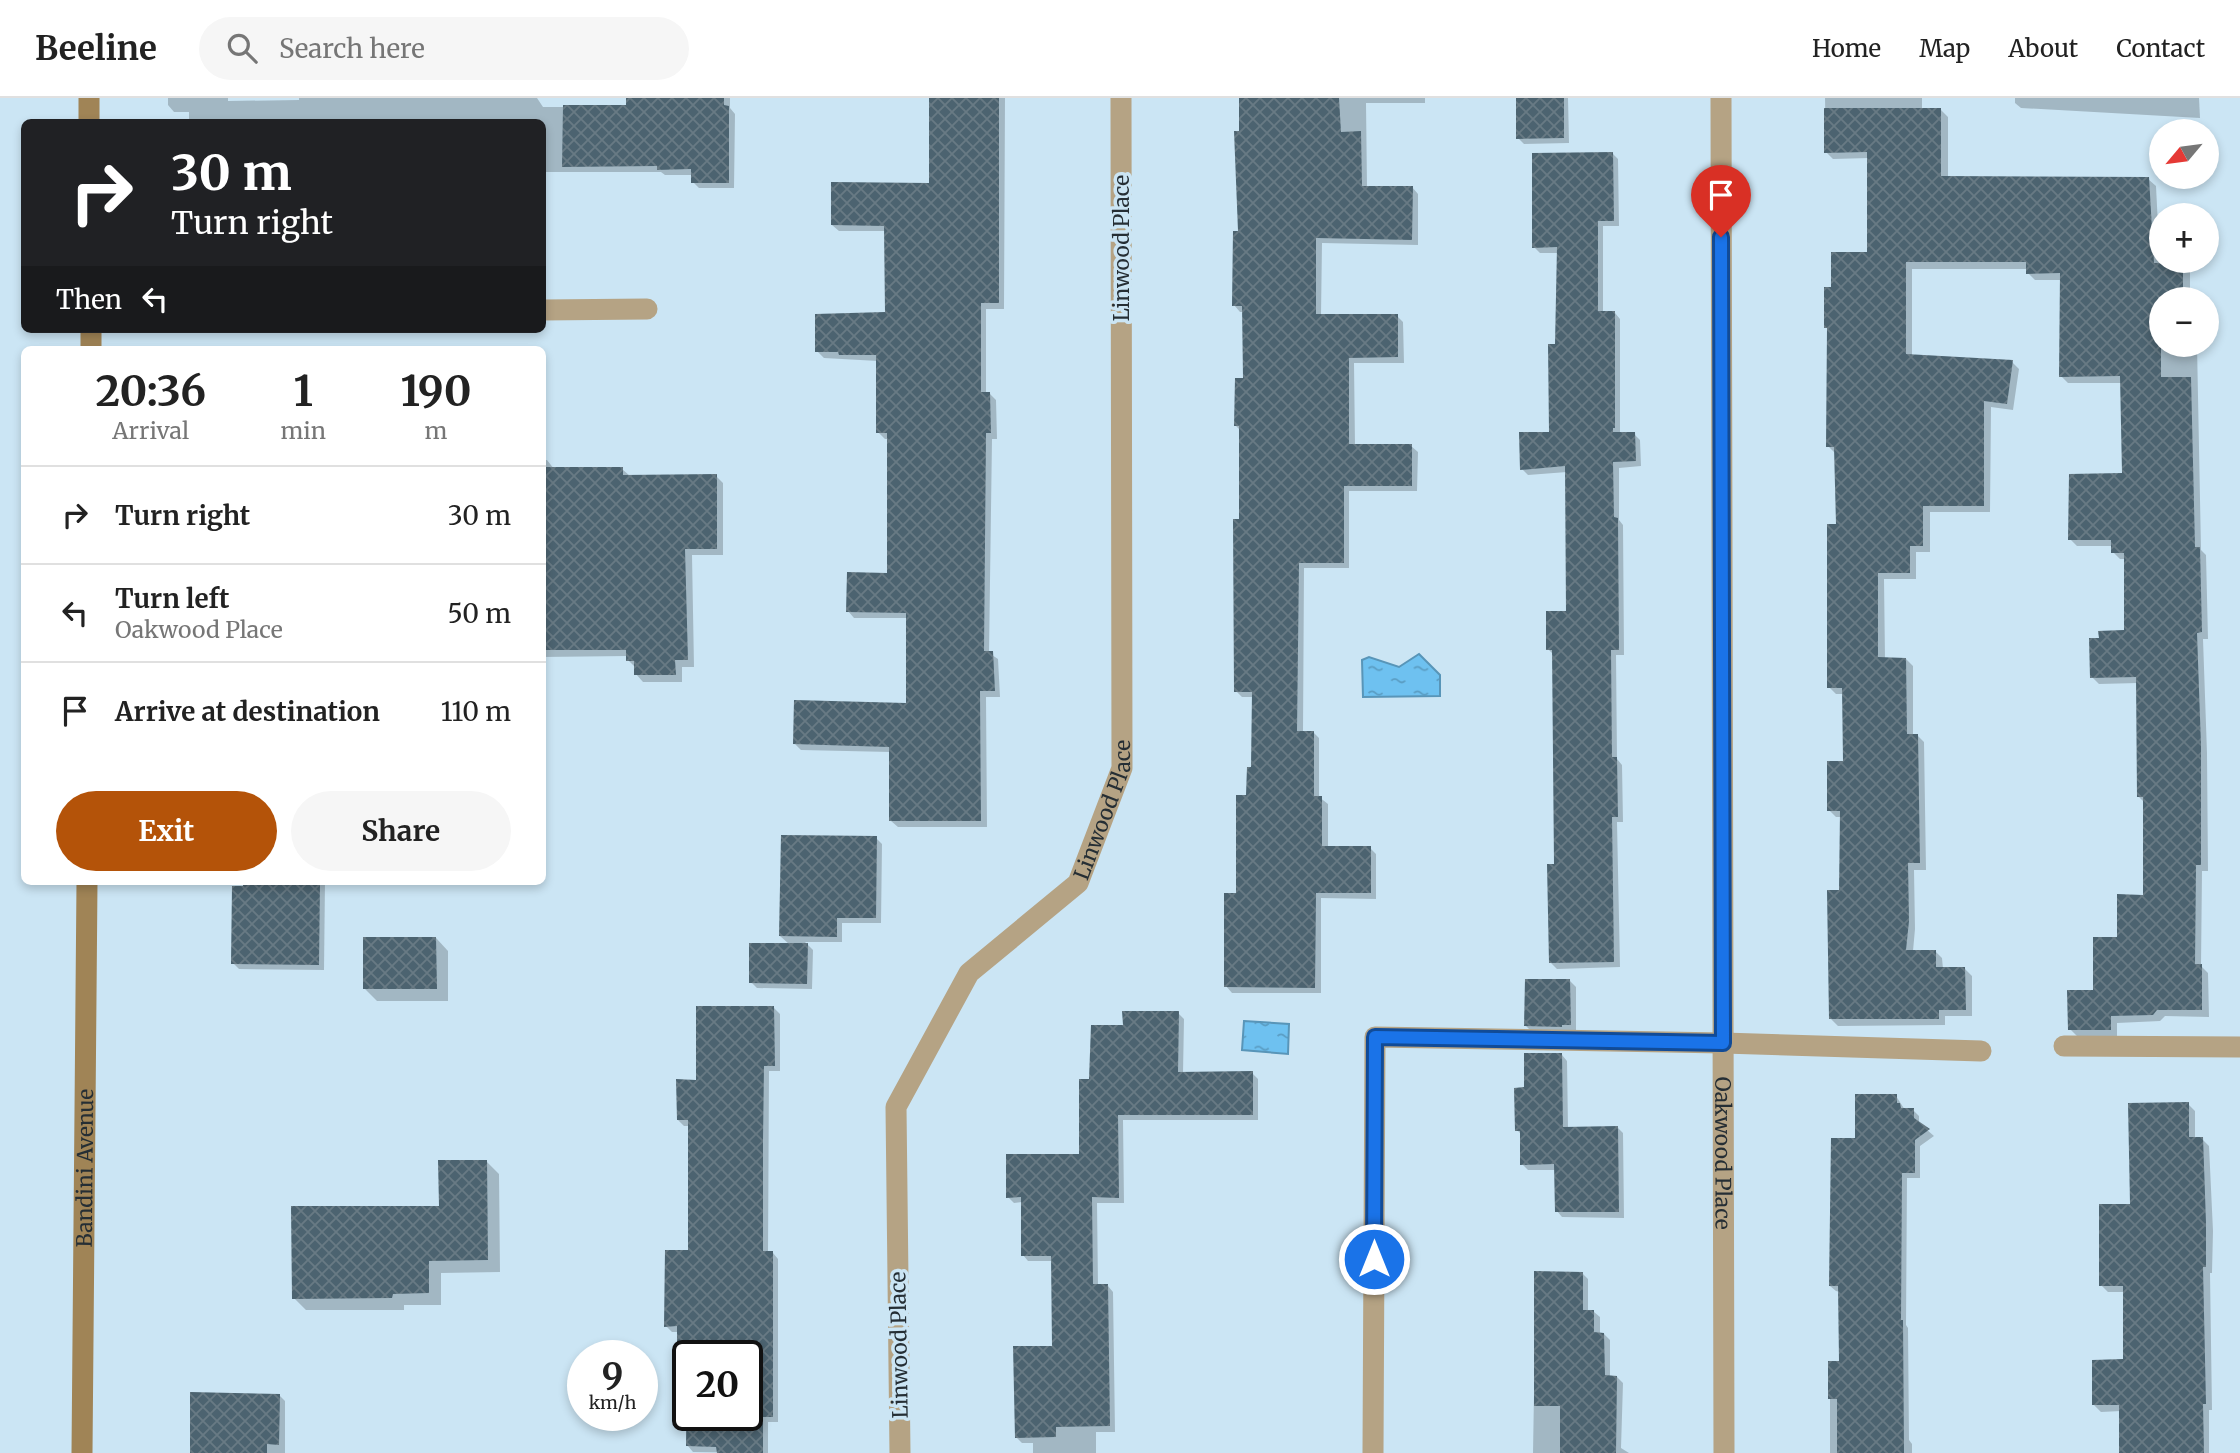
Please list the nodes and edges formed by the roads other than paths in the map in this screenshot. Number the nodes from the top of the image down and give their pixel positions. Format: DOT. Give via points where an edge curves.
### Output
graph roads {
  1 [pos="89,98"];
  2 [pos="1121,98"];
  3 [pos="1721,98"];
  4 [pos="89,119"];
  5 [pos="647,309"];
  6 [pos="546,310"];
  7 [pos="87,885"];
  8 [pos="1723,1043"];
  9 [pos="2064,1046"];
  10 [pos="2240,1047"];
  11 [pos="1982,1051"];
  12 [pos="82,1453"];
  13 [pos="900,1453"];
  14 [pos="1373,1453"];
  15 [pos="1724,1453"];
  1 -- 4 [label="street"];
  2 -- 13 [label="street, Linwood Place" via="1122,768 1078,883 969,973 896,1107"];
  3 -- 8 [label="street, Oakwood Place"];
  5 -- 6 [label="street"];
  7 -- 12 [label="street, Bandini Avenue"];
  8 -- 11 [label="street"];
  8 -- 14 [label="street" via="1375,1037"];
  8 -- 15 [label="street, Oakwood Place"];
  9 -- 10 [label="street"];
}
